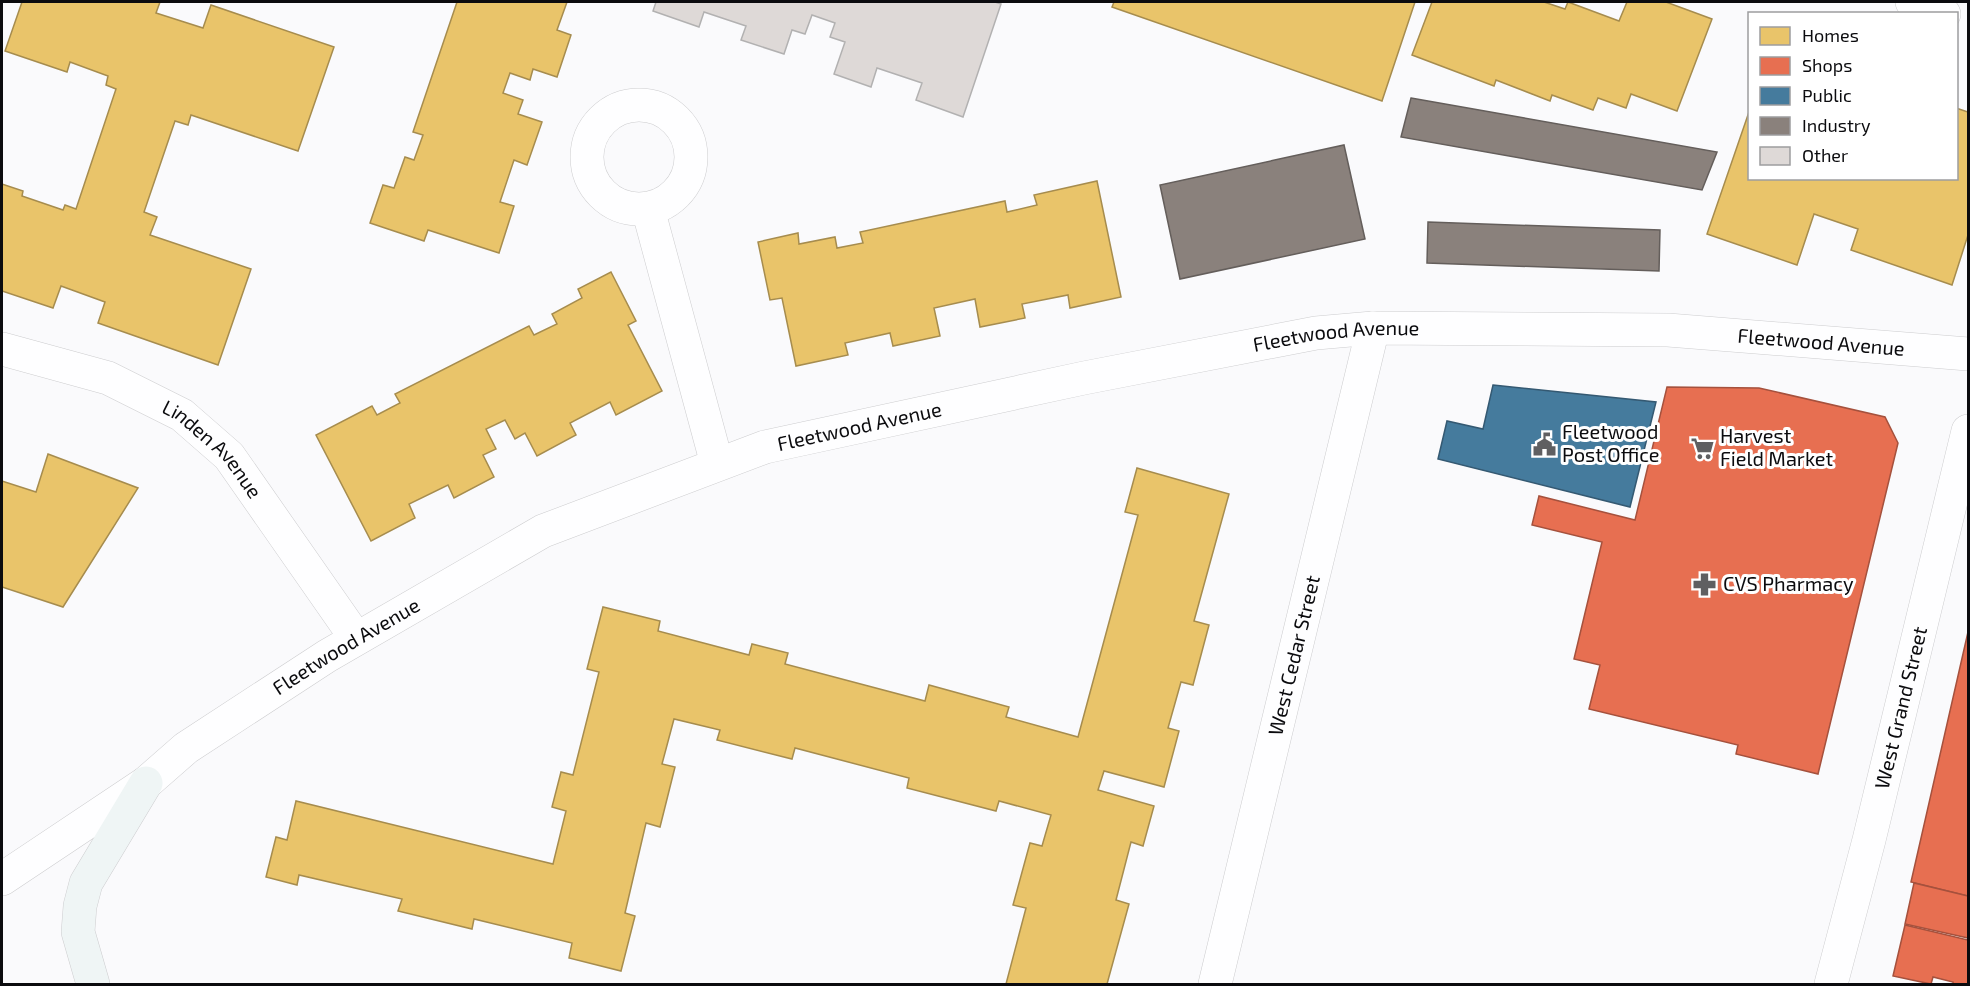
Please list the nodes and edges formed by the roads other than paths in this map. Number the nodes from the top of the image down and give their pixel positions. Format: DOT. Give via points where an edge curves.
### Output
graph roads {
  1 [pos="1912,2"];
  2 [pos="1939,12"];
  3 [pos="648,209"];
  4 [pos="1373,328"];
  5 [pos="2,349"];
  6 [pos="1968,354"];
  7 [pos="1968,431"];
  8 [pos="717,464"];
  9 [pos="356,638"];
  10 [pos="146,783"];
  11 [pos="2,879"];
  12 [pos="93,984"];
  13 [pos="1215,984"];
  14 [pos="1831,984"];
  1 -- 2 [label="street"];
  3 -- 8 [label="street"];
  4 -- 6 [label="street, Fleetwood Avenue" via="1668,330"];
  4 -- 8 [label="street, Fleetwood Avenue" via="1316,333 1084,378 765,447"];
  4 -- 13 [label="street, West Cedar Street"];
  5 -- 9 [label="street, Linden Avenue" via="108,378 182,415 229,456"];
  7 -- 14 [label="street, West Grand Street"];
  8 -- 9 [label="street, Fleetwood Avenue" via="543,531"];
  9 -- 10 [label="street, Fleetwood Avenue" via="186,748"];
  10 -- 11 [label="street, Fleetwood Avenue"];
  10 -- 12 [label="main road" via="86,883 78,932"];
}
